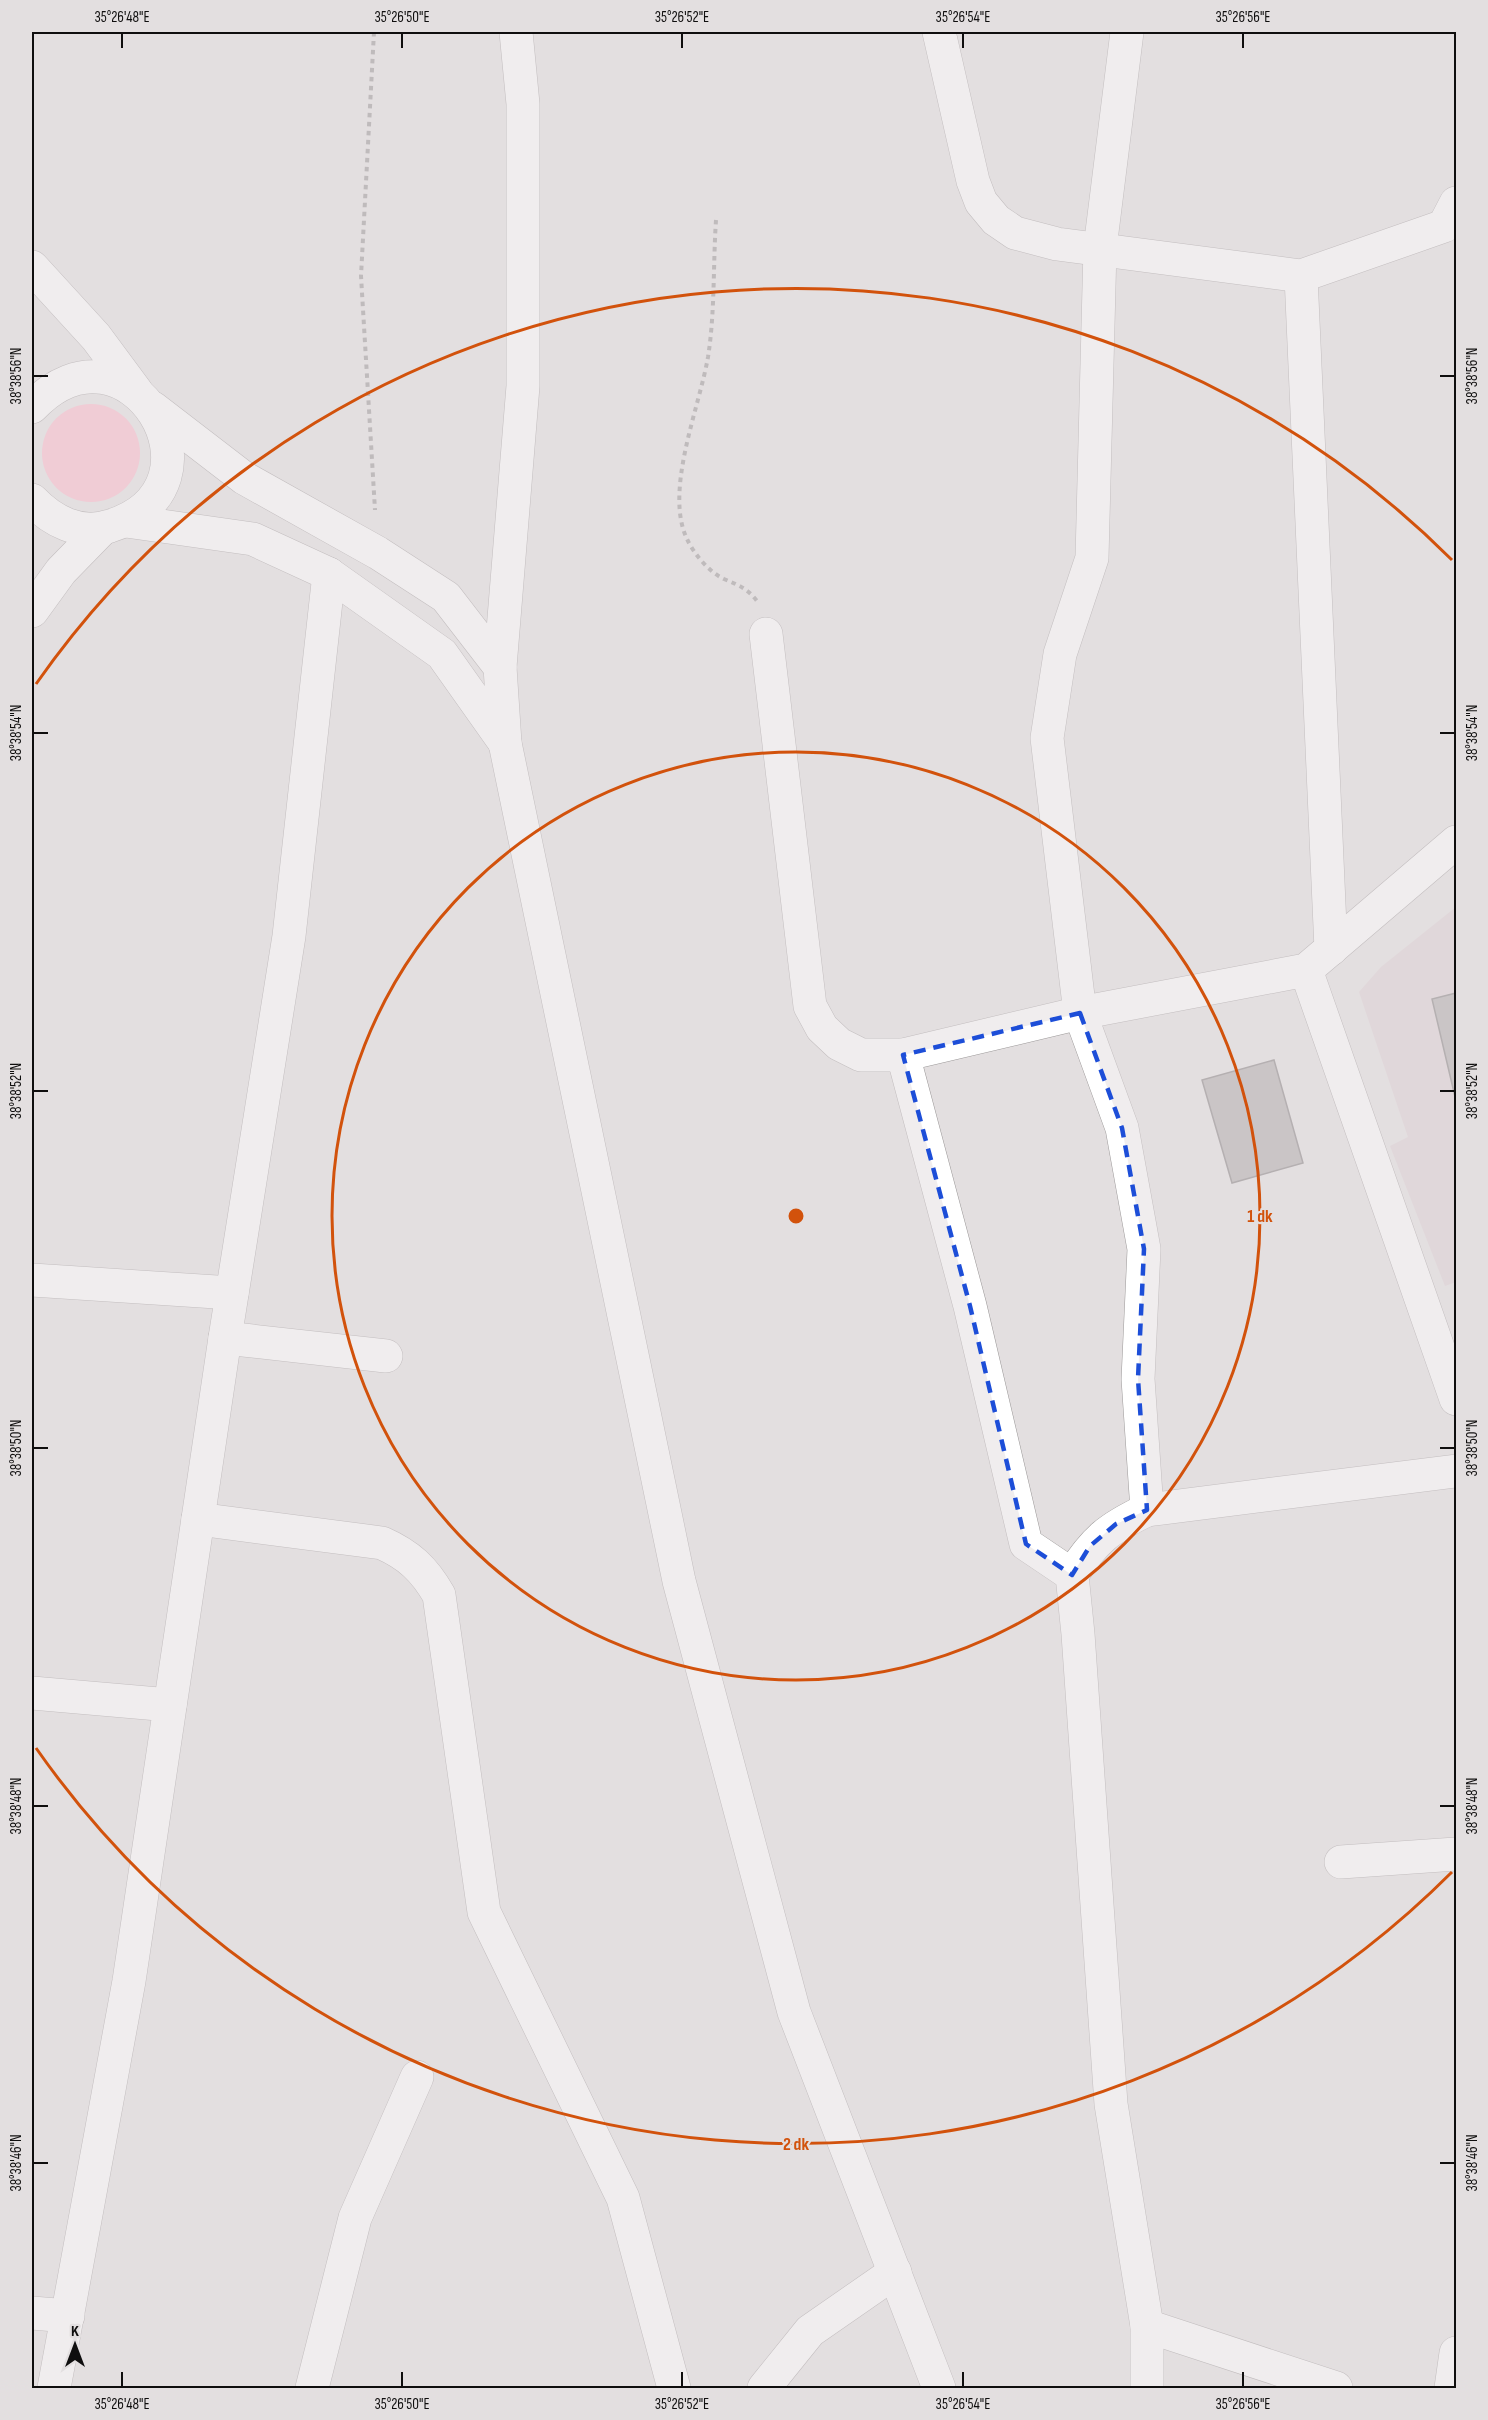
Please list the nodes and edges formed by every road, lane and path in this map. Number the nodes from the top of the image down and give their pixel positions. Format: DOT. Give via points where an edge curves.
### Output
graph roads {
  1 [pos="374,32"];
  2 [pos="516,32"];
  3 [pos="939,32"];
  4 [pos="1127,32"];
  5 [pos="1456,203"];
  6 [pos="716,220"];
  7 [pos="1100,248"];
  8 [pos="32,267"];
  9 [pos="1301,276"];
  10 [pos="145,399"];
  11 [pos="32,406"];
  12 [pos="32,500"];
  13 [pos="114,525"];
  14 [pos="378,553"];
  15 [pos="329,574"];
  16 [pos="32,611"];
  17 [pos="766,634"];
  18 [pos="500,667"];
  19 [pos="505,743"];
  20 [pos="1456,842"];
  21 [pos="1318,959"];
  22 [pos="1080,1013"];
  23 [pos="903,1055"];
  24 [pos="32,1280"];
  25 [pos="232,1293"];
  26 [pos="225,1338"];
  27 [pos="386,1356"];
  28 [pos="1456,1399"];
  29 [pos="1456,1471"];
  30 [pos="1147,1510"];
  31 [pos="198,1519"];
  32 [pos="1072,1575"];
  33 [pos="32,1693"];
  34 [pos="170,1705"];
  35 [pos="1456,1854"];
  36 [pos="1341,1862"];
  37 [pos="417,2077"];
  38 [pos="895,2272"];
  39 [pos="32,2313"];
  40 [pos="68,2316"];
  41 [pos="1147,2326"];
  42 [pos="1456,2353"];
  43 [pos="54,2388"];
  44 [pos="312,2388"];
  45 [pos="674,2388"];
  46 [pos="764,2388"];
  47 [pos="939,2388"];
  48 [pos="1147,2388"];
  49 [pos="1336,2388"];
  50 [pos="1451,2388"];
  1 -- 14 [label="path" via="361,276"];
  2 -- 18 [label="street" via="523,104 523,386"];
  3 -- 7 [label="street" via="981,202 996,220 1015,233 1057,244"];
  4 -- 7 [label="street"];
  5 -- 9 [label="street" via="1444,226"];
  6 -- 17 [label="path" via="708,356 679,489 679,515 687,540 702,562 722,578 750,591 765,618"];
  7 -- 9 [label="street"];
  7 -- 22 [label="street" via="1092,558 1060,654 1047,738"];
  8 -- 10 [label="street" via="96,337"];
  9 -- 21 [label="street"];
  10 -- 11 [label="street" via="114,380 90,377 66,381 45,392"];
  10 -- 13 [label="street" via="165,431 162,483 148,505"];
  10 -- 14 [label="street" via="244,478"];
  12 -- 13 [label="street" via="51,518 75,528"];
  13 -- 15 [label="street" via="253,539"];
  13 -- 16 [label="street" via="61,571"];
  14 -- 18 [label="street" via="446,597"];
  15 -- 19 [label="street" via="442,654"];
  15 -- 25 [label="street" via="289,936"];
  17 -- 23 [label="street" via="810,1006 822,1028 839,1044 861,1055"];
  18 -- 19 [label="street"];
  19 -- 38 [label="street" via="679,1581 794,2012"];
  20 -- 21 [label="street"];
  21 -- 22 [label="street"];
  21 -- 28 [label="street"];
  22 -- 23 [label="street"];
  22 -- 30 [label="street" via="1122,1128 1144,1249 1138,1379"];
  23 -- 32 [label="street" via="970,1306 1026,1544"];
  24 -- 25 [label="street"];
  25 -- 26 [label="street"];
  26 -- 27 [label="street"];
  26 -- 31 [label="street"];
  29 -- 30 [label="street"];
  30 -- 32 [label="street" via="1116,1524 1090,1546"];
  31 -- 34 [label="street"];
  31 -- 45 [label="street" via="382,1543 406,1554 426,1571 439,1594 484,1912 623,2198"];
  32 -- 41 [label="street" via="1111,2104"];
  33 -- 34 [label="street"];
  34 -- 40 [label="street" via="129,1981"];
  35 -- 36 [label="street"];
  37 -- 44 [label="street" via="355,2218"];
  38 -- 46 [label="street" via="810,2331"];
  38 -- 47 [label="street"];
  39 -- 40 [label="street"];
  40 -- 43 [label="street"];
  41 -- 48 [label="street"];
  41 -- 49 [label="street"];
  42 -- 50 [label="street"];
}
